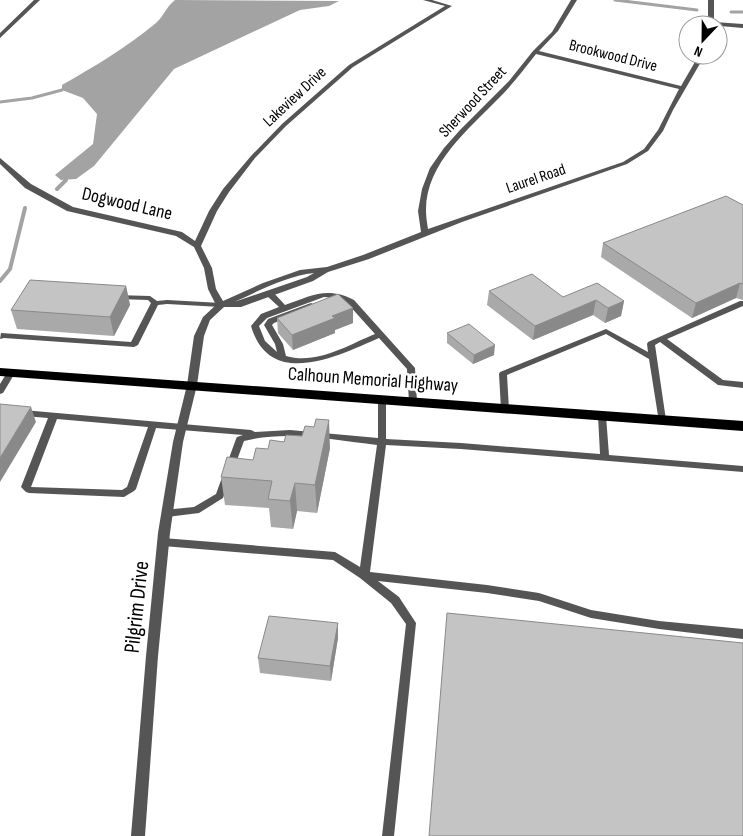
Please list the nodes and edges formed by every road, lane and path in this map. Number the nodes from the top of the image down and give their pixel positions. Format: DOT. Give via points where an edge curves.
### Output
graph roads {
  1 [pos="37,0"];
  2 [pos="426,0"];
  3 [pos="574,0"];
  4 [pos="711,0"];
  5 [pos="711,15"];
  6 [pos="728,25"];
  7 [pos="743,26"];
  8 [pos="0,36"];
  9 [pos="536,52"];
  10 [pos="696,65"];
  11 [pos="683,88"];
  12 [pos="0,160"];
  13 [pos="425,234"];
  14 [pos="196,246"];
  15 [pos="328,269"];
  16 [pos="269,293"];
  17 [pos="112,297"];
  18 [pos="342,300"];
  19 [pos="155,303"];
  20 [pos="743,303"];
  21 [pos="222,305"];
  22 [pos="284,308"];
  23 [pos="313,313"];
  24 [pos="271,330"];
  25 [pos="379,331"];
  26 [pos="0,337"];
  27 [pos="661,339"];
  28 [pos="651,357"];
  29 [pos="283,359"];
  30 [pos="6,372"];
  31 [pos="192,384"];
  32 [pos="743,385"];
  33 [pos="0,391"];
  34 [pos="382,400"];
  35 [pos="413,402"];
  36 [pos="506,409"];
  37 [pos="0,411"];
  38 [pos="54,415"];
  39 [pos="602,416"];
  40 [pos="662,420"];
  41 [pos="152,424"];
  42 [pos="743,426"];
  43 [pos="182,427"];
  44 [pos="254,434"];
  45 [pos="382,442"];
  46 [pos="605,458"];
  47 [pos="743,469"];
  48 [pos="167,513"];
  49 [pos="163,542"];
  50 [pos="364,575"];
  51 [pos="743,634"];
  52 [pos="138,836"];
  53 [pos="388,836"];
  1 -- 8 [label="street"];
  2 -- 14 [label="street, Lakeview Drive" via="449,6 351,66 284,125 226,192"];
  3 -- 9 [label="street, Sherwood Street" via="556,30"];
  4 -- 5 [label="street"];
  6 -- 7 [label="street"];
  9 -- 11 [label="street, Brookwood Drive"];
  9 -- 13 [label="street, Sherwood Street" via="450,145 436,166 423,197 420,218"];
  10 -- 11 [label="street, Laurel Road"];
  11 -- 13 [label="street, Laurel Road" via="661,130 646,150 625,163"];
  12 -- 14 [label="street, Dogwood Lane" via="28,186 49,198 86,213 179,234"];
  13 -- 15 [label="street, Laurel Road"];
  14 -- 21 [label="street, Dogwood Lane" via="208,268 212,289"];
  15 -- 16 [label="street, Laurel Road"];
  15 -- 21 [label="street, Laurel Road" via="303,272 235,297"];
  16 -- 21 [label="street, Laurel Road" via="238,304"];
  16 -- 22 [label="lane"];
  17 -- 19 [label="lane" via="150,298"];
  18 -- 22 [label="lane" via="323,295"];
  18 -- 24 [label="lane" via="318,302 271,320 268,325"];
  18 -- 25 [label="lane"];
  19 -- 21 [label="lane"];
  19 -- 26 [label="lane" via="134,345"];
  20 -- 27 [label="lane"];
  21 -- 31 [label="street" via="206,319 199,336"];
  22 -- 29 [label="lane" via="264,316 255,326 258,340"];
  23 -- 24 [label="lane"];
  24 -- 29 [label="lane"];
  25 -- 29 [label="lane" via="319,358 308,361"];
  25 -- 35 [label="lane" via="411,368"];
  27 -- 28 [label="lane" via="651,344"];
  27 -- 32 [label="lane" via="722,383"];
  28 -- 36 [label="lane" via="606,331 503,374"];
  28 -- 40 [label="lane"];
  30 -- 31 [label="highway, Calhoun Memorial Highway"];
  30 -- 33 [label="lane"];
  31 -- 34 [label="highway, Calhoun Memorial Highway"];
  31 -- 43 [label="street, Pilgrim Drive"];
  34 -- 35 [label="highway, Calhoun Memorial Highway"];
  34 -- 45 [label="lane"];
  35 -- 36 [label="highway, Calhoun Memorial Highway"];
  36 -- 39 [label="highway, Calhoun Memorial Highway"];
  37 -- 38 [label="lane"];
  38 -- 41 [label="lane"];
  38 -- 41 [label="lane" via="26,487 29,490 124,494 131,489"];
  39 -- 40 [label="highway, Calhoun Memorial Highway"];
  39 -- 46 [label="lane"];
  40 -- 42 [label="highway, Calhoun Memorial Highway"];
  41 -- 43 [label="lane"];
  43 -- 44 [label="lane"];
  43 -- 48 [label="street, Pilgrim Drive"];
  44 -- 45 [label="lane"];
  44 -- 48 [label="lane" via="240,439 220,496 196,510"];
  45 -- 46 [label="lane"];
  45 -- 50 [label="lane"];
  46 -- 47 [label="lane"];
  48 -- 49 [label="street, Pilgrim Drive"];
  49 -- 50 [label="lane" via="335,556"];
  49 -- 52 [label="street, Pilgrim Drive"];
  50 -- 51 [label="lane" via="487,589 539,598 591,614"];
  50 -- 53 [label="lane" via="394,600 411,623"];
}
